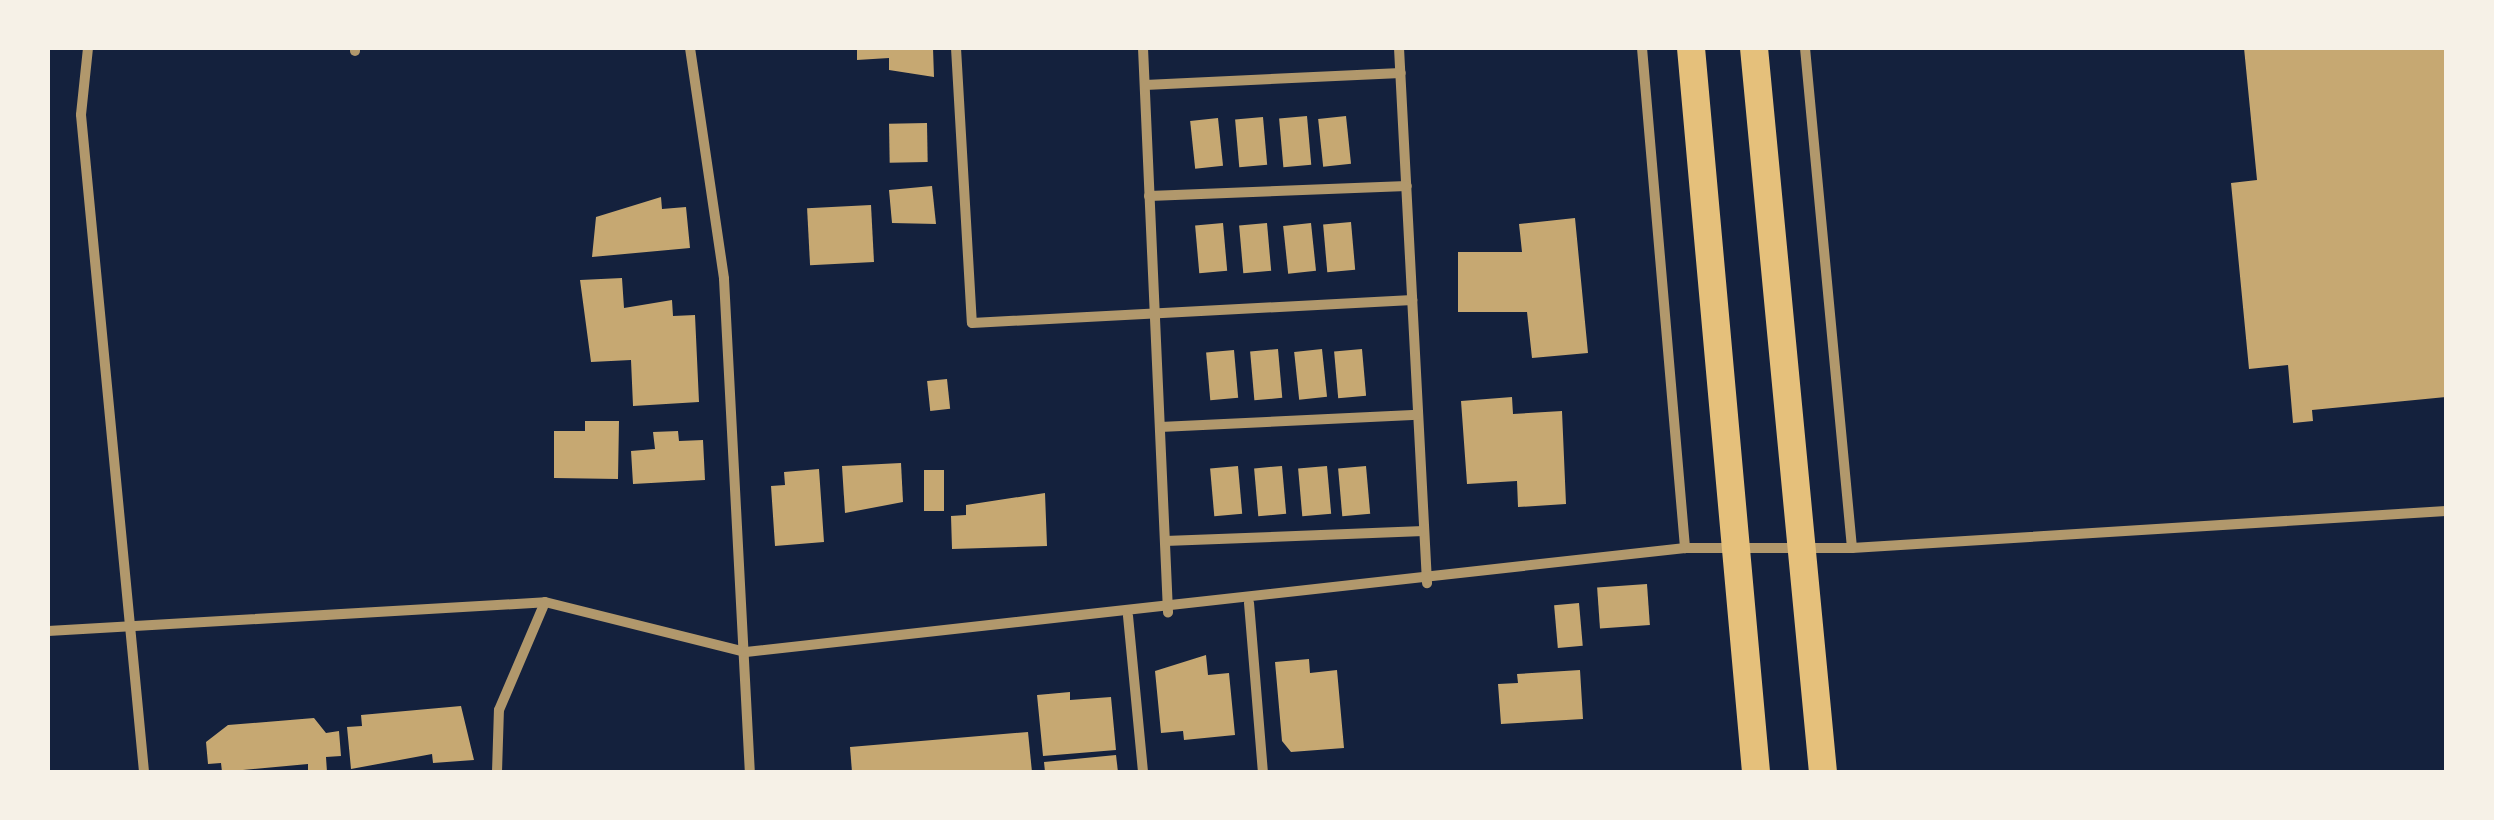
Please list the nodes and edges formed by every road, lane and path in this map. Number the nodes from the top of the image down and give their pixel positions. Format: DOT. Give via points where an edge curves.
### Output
graph roads {
  1 [pos="88,48"];
  2 [pos="690,48"];
  3 [pos="956,48"];
  4 [pos="1143,48"];
  5 [pos="1399,48"];
  6 [pos="1642,48"];
  7 [pos="1691,48"];
  8 [pos="1754,48"];
  9 [pos="1805,48"];
  10 [pos="1400,73"];
  11 [pos="1145,85"];
  12 [pos="1407,186"];
  13 [pos="1150,196"];
  14 [pos="1412,300"];
  15 [pos="1155,314"];
  16 [pos="1418,415"];
  17 [pos="1160,427"];
  18 [pos="2446,511"];
  19 [pos="1424,530"];
  20 [pos="1165,541"];
  21 [pos="1745,545"];
  22 [pos="1685,548"];
  23 [pos="1852,548"];
  24 [pos="1427,583"];
  25 [pos="545,602"];
  26 [pos="1249,602"];
  27 [pos="1168,612"];
  28 [pos="1128,616"];
  29 [pos="133,622"];
  30 [pos="48,630"];
  31 [pos="746,652"];
  32 [pos="144,772"];
  33 [pos="497,772"];
  34 [pos="750,772"];
  35 [pos="1143,772"];
  36 [pos="1263,772"];
  37 [pos="1756,772"];
  38 [pos="1764,772"];
  39 [pos="1822,772"];
  1 -- 29 [label="street" via="81,115"];
  2 -- 31 [label="street" via="724,280"];
  3 -- 15 [label="street" via="972,323"];
  4 -- 11 [label="street"];
  5 -- 10 [label="street"];
  6 -- 22 [label="street"];
  7 -- 37 [label="highway"];
  8 -- 39 [label="highway"];
  9 -- 23 [label="street"];
  10 -- 11 [label="street"];
  10 -- 12 [label="street"];
  11 -- 13 [label="street"];
  12 -- 13 [label="street"];
  12 -- 14 [label="street"];
  13 -- 15 [label="street"];
  14 -- 15 [label="street"];
  14 -- 16 [label="street"];
  15 -- 17 [label="street"];
  16 -- 17 [label="street"];
  16 -- 19 [label="street"];
  17 -- 20 [label="street"];
  18 -- 23 [label="street"];
  19 -- 20 [label="street"];
  19 -- 24 [label="street"];
  20 -- 27 [label="street"];
  21 -- 22 [label="street"];
  21 -- 23 [label="street"];
  21 -- 38 [label="street"];
  22 -- 24 [label="street"];
  24 -- 26 [label="street"];
  25 -- 29 [label="street"];
  25 -- 31 [label="street"];
  25 -- 33 [label="street" via="500,710"];
  26 -- 27 [label="street"];
  26 -- 36 [label="street"];
  27 -- 28 [label="street"];
  28 -- 31 [label="street"];
  28 -- 35 [label="street"];
  29 -- 30 [label="street"];
  29 -- 32 [label="street"];
  31 -- 34 [label="street"];
}
